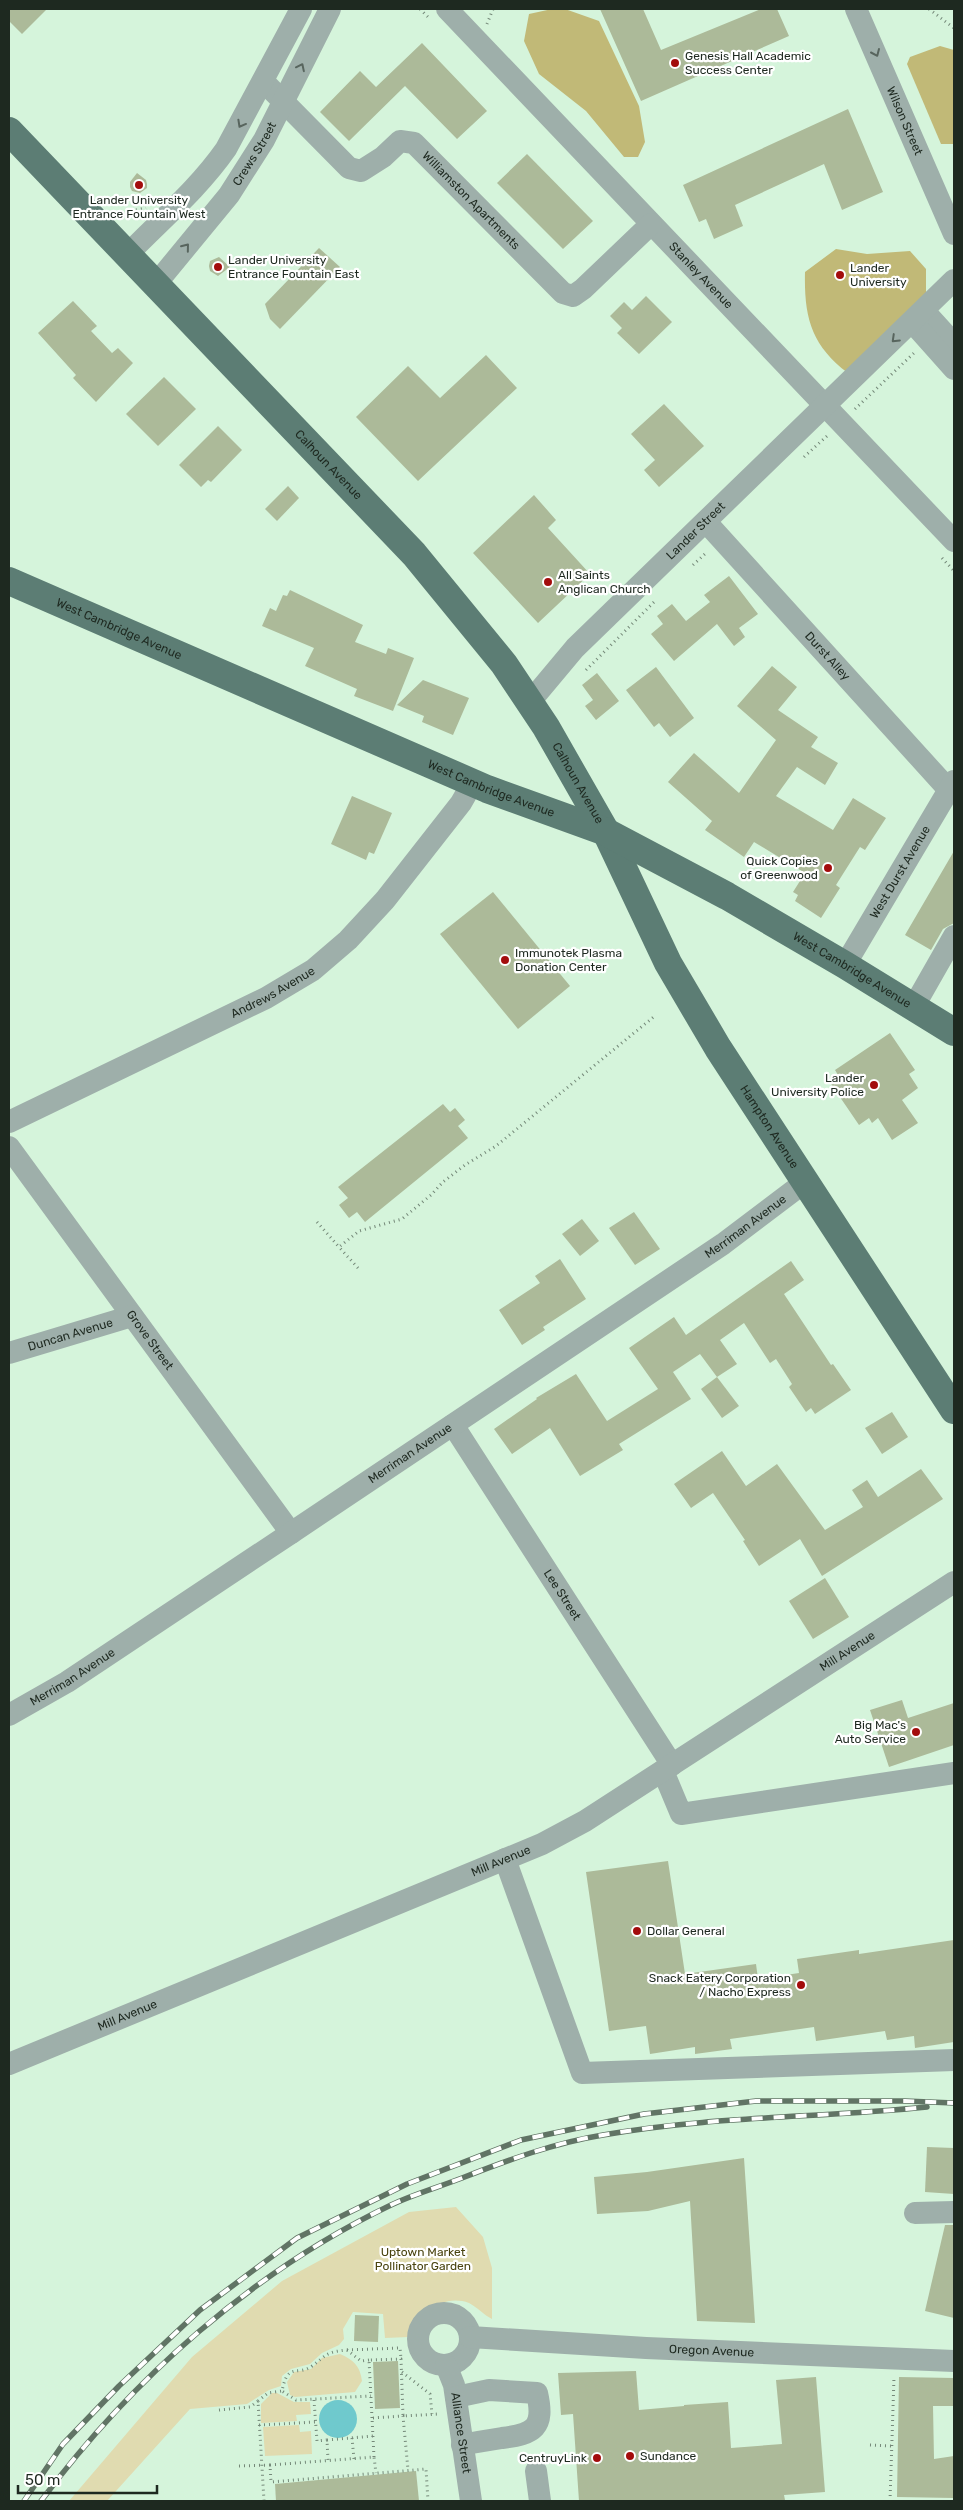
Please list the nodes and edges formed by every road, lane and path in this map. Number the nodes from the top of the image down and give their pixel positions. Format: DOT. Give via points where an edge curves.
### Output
graph roads {
  1 [pos="301,9"];
  2 [pos="330,9"];
  3 [pos="447,9"];
  4 [pos="856,9"];
  5 [pos="929,9"];
  6 [pos="954,28"];
  7 [pos="264,82"];
  8 [pos="285,100"];
  9 [pos="9,132"];
  10 [pos="948,201"];
  11 [pos="651,224"];
  12 [pos="954,234"];
  13 [pos="128,254"];
  14 [pos="954,280"];
  15 [pos="155,285"];
  16 [pos="918,317"];
  17 [pos="928,340"];
  18 [pos="954,344"];
  19 [pos="954,369"];
  20 [pos="832,415"];
  21 [pos="798,463"];
  22 [pos="706,522"];
  23 [pos="721,539"];
  24 [pos="954,541"];
  25 [pos="690,568"];
  26 [pos="9,580"];
  27 [pos="659,598"];
  28 [pos="584,671"];
  29 [pos="530,703"];
  30 [pos="474,782"];
  31 [pos="952,785"];
  32 [pos="606,832"];
  33 [pos="954,936"];
  34 [pos="845,965"];
  35 [pos="913,1008"];
  36 [pos="656,1015"];
  37 [pos="954,1032"];
  38 [pos="9,1122"];
  39 [pos="9,1147"];
  40 [pos="805,1182"];
  41 [pos="317,1222"];
  42 [pos="339,1247"];
  43 [pos="358,1268"];
  44 [pos="132,1316"];
  45 [pos="9,1353"];
  46 [pos="954,1410"];
  47 [pos="453,1425"];
  48 [pos="291,1534"];
  49 [pos="954,1582"];
  50 [pos="9,1715"];
  51 [pos="667,1768"];
  52 [pos="954,1773"];
  53 [pos="505,1859"];
  54 [pos="954,2060"];
  55 [pos="9,2064"];
  56 [pos="954,2212"];
  57 [pos="915,2213"];
  58 [pos="470,2337"];
  59 [pos="347,2350"];
  60 [pos="895,2358"];
  61 [pos="401,2359"];
  62 [pos="369,2360"];
  63 [pos="954,2360"];
  64 [pos="446,2365"];
  65 [pos="402,2372"];
  66 [pos="282,2391"];
  67 [pos="371,2396"];
  68 [pos="314,2400"];
  69 [pos="258,2401"];
  70 [pos="456,2405"];
  71 [pos="219,2410"];
  72 [pos="432,2414"];
  73 [pos="403,2416"];
  74 [pos="372,2418"];
  75 [pos="316,2422"];
  76 [pos="259,2425"];
  77 [pos="373,2436"];
  78 [pos="352,2438"];
  79 [pos="327,2440"];
  80 [pos="462,2444"];
  81 [pos="870,2446"];
  82 [pos="892,2446"];
  83 [pos="374,2457"];
  84 [pos="354,2459"];
  85 [pos="328,2460"];
  86 [pos="262,2465"];
  87 [pos="270,2465"];
  88 [pos="239,2466"];
  89 [pos="408,2470"];
  90 [pos="536,2471"];
  91 [pos="376,2473"];
  92 [pos="263,2482"];
  93 [pos="271,2482"];
  94 [pos="264,2501"];
  95 [pos="428,2501"];
  96 [pos="471,2501"];
  97 [pos="540,2501"];
  98 [pos="890,2501"];
  1 -- 7 [label="street"];
  8 -- 2 [label="street, Crews Street, one-way"];
  3 -- 11 [label="street, Stanley Avenue"];
  4 -- 10 [label="street, Wilson Street, one-way"];
  5 -- 6 [label="path"];
  7 -- 8 [label="street, Williamston Apartments"];
  7 -- 13 [label="street, one-way" via="212,169"];
  8 -- 11 [label="street, Williamston Apartments" via="349,168 361,171 400,141 414,143 564,293 573,296 583,289"];
  15 -- 8 [label="street, Crews Street, one-way" via="229,195"];
  9 -- 13 [label="main road, Calhoun Avenue"];
  10 -- 12 [label="street, Wilson Street"];
  11 -- 20 [label="street, Stanley Avenue"];
  13 -- 15 [label="main road, Calhoun Avenue"];
  14 -- 16 [label="street"];
  15 -- 29 [label="main road, Calhoun Avenue" via="414,554 478,631"];
  16 -- 17 [label="street"];
  16 -- 18 [label="street"];
  16 -- 20 [label="street, one-way"];
  17 -- 19 [label="street"];
  17 -- 20 [label="path"];
  20 -- 21 [label="path"];
  20 -- 22 [label="street, Lander Street"];
  20 -- 24 [label="street, Stanley Avenue"];
  22 -- 23 [label="street, Durst Alley"];
  22 -- 29 [label="street, Lander Street" via="576,648"];
  23 -- 25 [label="path"];
  23 -- 31 [label="street, Durst Alley"];
  26 -- 30 [label="main road, West Cambridge Avenue"];
  27 -- 28 [label="path"];
  29 -- 32 [label="main road, Calhoun Avenue"];
  30 -- 32 [label="main road, West Cambridge Avenue"];
  30 -- 38 [label="street, Andrews Avenue" via="386,900 348,940 313,970 266,998"];
  31 -- 34 [label="street, West Durst Avenue"];
  32 -- 34 [label="main road, West Cambridge Avenue" via="727,896"];
  32 -- 40 [label="main road, Hampton Avenue" via="668,962 718,1048"];
  33 -- 35 [label="street"];
  34 -- 35 [label="main road, West Cambridge Avenue"];
  35 -- 37 [label="main road, West Cambridge Avenue"];
  36 -- 42 [label="path" via="496,1146 465,1164 402,1219 359,1230"];
  39 -- 44 [label="street, Grove Street"];
  40 -- 46 [label="main road, Hampton Avenue"];
  40 -- 47 [label="street, Merriman Avenue" via="723,1244"];
  41 -- 42 [label="path"];
  42 -- 43 [label="path"];
  44 -- 45 [label="street, Duncan Avenue"];
  44 -- 48 [label="street, Grove Street"];
  47 -- 48 [label="street, Merriman Avenue"];
  47 -- 51 [label="street, Lee Street"];
  48 -- 50 [label="street, Merriman Avenue" via="67,1682"];
  49 -- 51 [label="street, Mill Avenue"];
  51 -- 52 [label="street, Lee Street" via="681,1814"];
  51 -- 53 [label="street, Mill Avenue" via="585,1821"];
  53 -- 54 [label="street" via="582,2073"];
  53 -- 55 [label="street, Mill Avenue"];
  56 -- 57 [label="street"];
  58 -- 60 [label="street, Oregon Avenue"];
  58 -- 64 [label="street" via="464,2356"];
  58 -- 64 [label="street" via="464,2324 452,2314 442,2313 424,2322 419,2331 420,2351 435,2364"];
  59 -- 61 [label="path" via="400,2348"];
  59 -- 62 [label="path" via="361,2361"];
  59 -- 66 [label="path" via="326,2354 309,2368 292,2371 285,2379"];
  60 -- 63 [label="street, Oregon Avenue"];
  60 -- 82 [label="path"];
  61 -- 62 [label="path"];
  61 -- 65 [label="path"];
  62 -- 67 [label="path"];
  64 -- 70 [label="street, Alliance Street" via="454,2385"];
  65 -- 72 [label="path" via="430,2394"];
  65 -- 73 [label="path"];
  66 -- 68 [label="path" via="296,2400"];
  66 -- 69 [label="path" via="268,2393"];
  67 -- 68 [label="path"];
  67 -- 74 [label="path"];
  68 -- 75 [label="path"];
  69 -- 71 [label="path" via="250,2407"];
  69 -- 76 [label="path"];
  70 -- 72 [label="path"];
  70 -- 80 [label="street, Alliance Street"];
  70 -- 80 [label="street" via="489,2390 537,2393 541,2409 536,2427 525,2435"];
  72 -- 73 [label="path"];
  73 -- 74 [label="path"];
  73 -- 89 [label="path"];
  74 -- 77 [label="path"];
  75 -- 76 [label="path"];
  75 -- 79 [label="path" via="317,2440"];
  76 -- 86 [label="path"];
  77 -- 78 [label="path"];
  77 -- 83 [label="path"];
  78 -- 79 [label="path"];
  78 -- 84 [label="path"];
  79 -- 85 [label="path"];
  80 -- 96 [label="street, Alliance Street"];
  81 -- 82 [label="path"];
  82 -- 98 [label="path"];
  83 -- 84 [label="path"];
  83 -- 91 [label="path"];
  84 -- 85 [label="path"];
  85 -- 87 [label="path"];
  86 -- 87 [label="path"];
  86 -- 88 [label="path"];
  86 -- 92 [label="path"];
  87 -- 93 [label="path"];
  89 -- 91 [label="path"];
  89 -- 95 [label="path" via="426,2469"];
  90 -- 97 [label="street"];
  91 -- 93 [label="path"];
  92 -- 93 [label="path"];
  92 -- 94 [label="path"];
}
